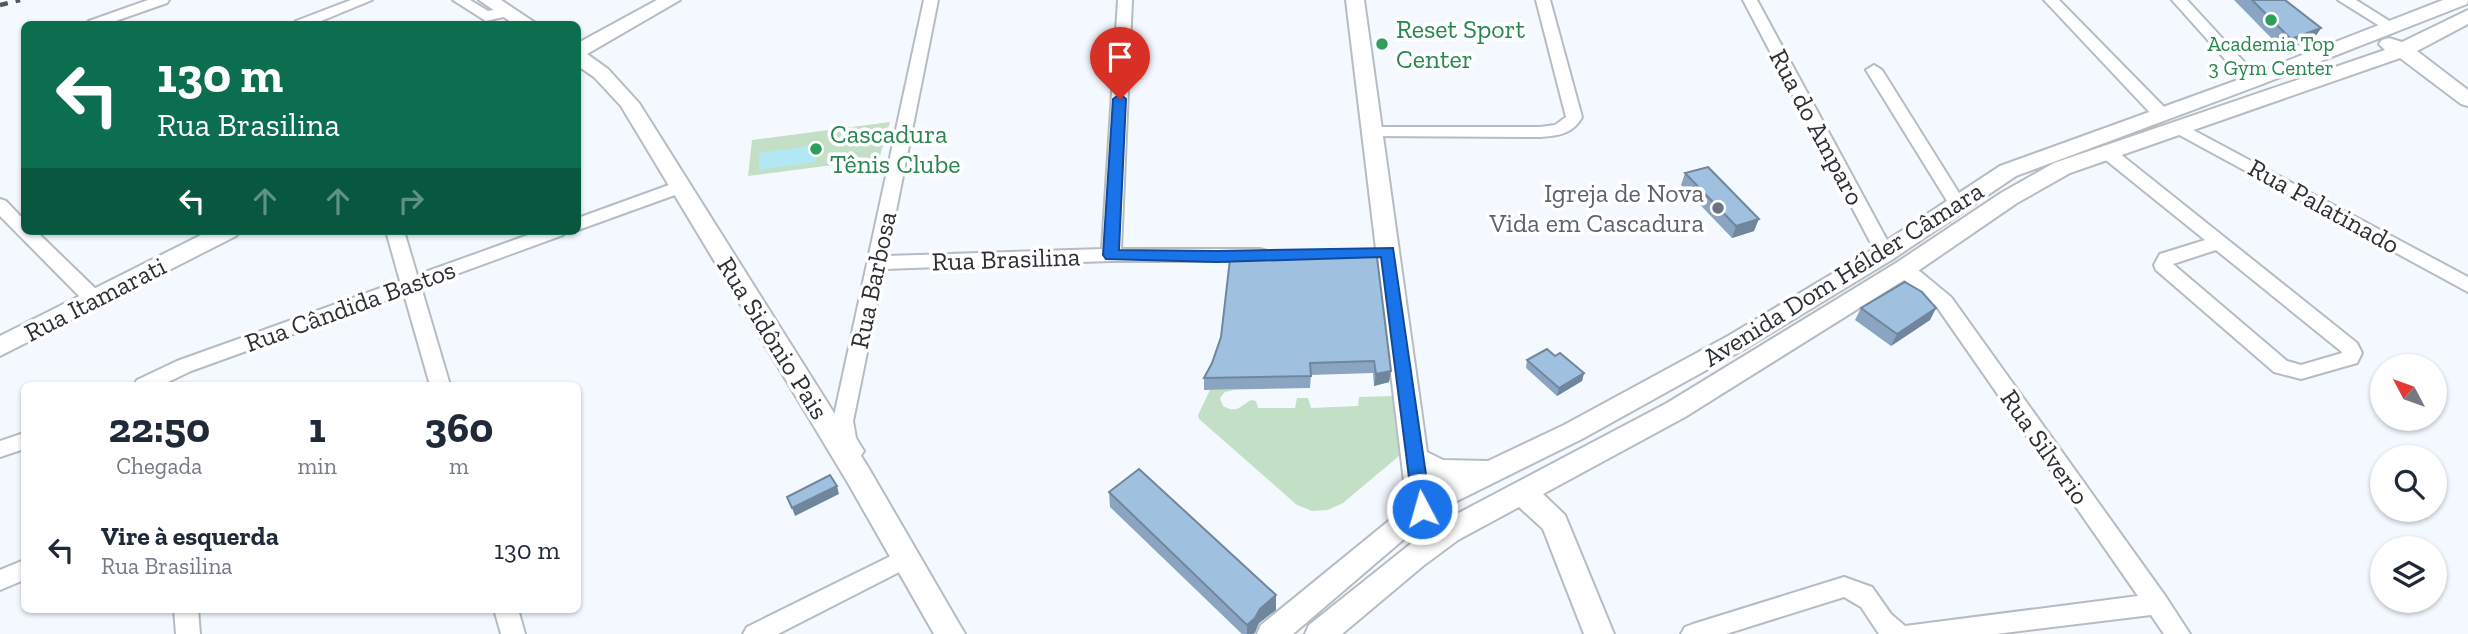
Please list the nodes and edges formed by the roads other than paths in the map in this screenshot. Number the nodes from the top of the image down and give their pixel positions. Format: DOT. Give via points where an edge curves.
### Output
graph roads {
  1 [pos="162,0"];
  2 [pos="365,0"];
  3 [pos="460,0"];
  4 [pos="671,0"];
  5 [pos="931,0"];
  6 [pos="1125,0"];
  7 [pos="1355,0"];
  8 [pos="1544,0"];
  9 [pos="1750,0"];
  10 [pos="2051,0"];
  11 [pos="2179,0"];
  12 [pos="2345,0"];
  13 [pos="2460,0"];
  14 [pos="499,7"];
  15 [pos="2468,16"];
  16 [pos="102,21"];
  17 [pos="310,21"];
  18 [pos="522,21"];
  19 [pos="2391,27"];
  20 [pos="2362,37"];
  21 [pos="581,49"];
  22 [pos="2403,50"];
  23 [pos="581,59"];
  24 [pos="1874,70"];
  25 [pos="2253,81"];
  26 [pos="2468,100"];
  27 [pos="2171,122"];
  28 [pos="1374,132"];
  29 [pos="2108,153"];
  30 [pos="680,187"];
  31 [pos="0,205"];
  32 [pos="1958,205"];
  33 [pos="581,223"];
  34 [pos="21,227"];
  35 [pos="29,235"];
  36 [pos="219,235"];
  37 [pos="396,235"];
  38 [pos="546,235"];
  39 [pos="2220,242"];
  40 [pos="1111,255"];
  41 [pos="1283,255"];
  42 [pos="1894,261"];
  43 [pos="876,263"];
  44 [pos="410,284"];
  45 [pos="2468,285"];
  46 [pos="93,299"];
  47 [pos="0,347"];
  48 [pos="169,379"];
  49 [pos="439,382"];
  50 [pos="21,443"];
  51 [pos="0,449"];
  52 [pos="1415,459"];
  53 [pos="1489,471"];
  54 [pos="858,475"];
  55 [pos="1520,493"];
  56 [pos="1422,509"];
  57 [pos="1413,557"];
  58 [pos="905,558"];
  59 [pos="21,571"];
  60 [pos="0,580"];
  61 [pos="2158,604"];
  62 [pos="186,613"];
  63 [pos="507,613"];
  64 [pos="188,634"];
  65 [pos="513,634"];
  66 [pos="755,634"];
  67 [pos="950,634"];
  68 [pos="1272,634"];
  69 [pos="1320,634"];
  70 [pos="1599,634"];
  71 [pos="1693,634"];
  72 [pos="1897,634"];
  73 [pos="1912,634"];
  74 [pos="2178,634"];
  1 -- 16 [label="street"];
  2 -- 17 [label="street"];
  3 -- 14 [label="street" via="486,16 497,16"];
  4 -- 21 [label="main road"];
  5 -- 43 [label="street, Rua Barbosa"];
  6 -- 40 [label="street"];
  7 -- 28 [label="main road"];
  8 -- 28 [label="street" via="1574,117 1569,125 1540,132"];
  9 -- 42 [label="street, Rua do Amparo"];
  10 -- 27 [label="street, Rua Palatinado"];
  11 -- 25 [label="street"];
  12 -- 19 [label="street"];
  13 -- 19 [label="main road, Avenida Dom Hélder Câmara"];
  14 -- 18 [label="main road"];
  15 -- 22 [label="main road, Avenida Dom Hélder Câmara"];
  19 -- 20 [label="main road, Avenida Dom Hélder Câmara"];
  20 -- 22 [label="main road"];
  20 -- 25 [label="main road, Avenida Dom Hélder Câmara"];
  22 -- 26 [label="main road"];
  22 -- 27 [label="main road, Avenida Dom Hélder Câmara"];
  23 -- 30 [label="main road, Rua Sidônio Pais" via="629,103"];
  24 -- 32 [label="street"];
  25 -- 27 [label="main road, Avenida Dom Hélder Câmara"];
  27 -- 29 [label="main road, Avenida Dom Hélder Câmara"];
  27 -- 32 [label="main road, Avenida Dom Hélder Câmara" via="2030,161"];
  27 -- 45 [label="street, Rua Palatinado"];
  28 -- 52 [label="main road" via="1381,252"];
  29 -- 39 [label="street"];
  29 -- 42 [label="main road, Avenida Dom Hélder Câmara" via="2062,168"];
  30 -- 33 [label="street"];
  30 -- 54 [label="main road, Rua Sidônio Pais"];
  31 -- 34 [label="street"];
  32 -- 42 [label="main road, Avenida Dom Hélder Câmara"];
  35 -- 46 [label="street"];
  36 -- 46 [label="main road, Rua Itamarati"];
  37 -- 44 [label="street"];
  38 -- 44 [label="street, Rua Cândida Bastos"];
  39 -- 39 [label="street" via="2167,258 2163,265 2281,367 2301,372 2350,358 2350,348"];
  40 -- 41 [label="street, Rua Brasilina"];
  40 -- 43 [label="street, Rua Brasilina"];
  42 -- 53 [label="main road, Avenida Dom Hélder Câmara" via="1573,432"];
  42 -- 55 [label="main road, Avenida Dom Hélder Câmara" via="1676,410"];
  42 -- 61 [label="street, Rua Silverio" via="1944,302"];
  43 -- 54 [label="street, Rua Barbosa" via="844,421"];
  44 -- 48 [label="street, Rua Cândida Bastos"];
  44 -- 49 [label="street"];
  46 -- 47 [label="main road, Rua Itamarati"];
  50 -- 51 [label="street"];
  52 -- 53 [label="main road" via="1440,471"];
  52 -- 56 [label="main road"];
  53 -- 56 [label="main road, Avenida Dom Hélder Câmara"];
  54 -- 58 [label="main road, Rua Sidônio Pais"];
  55 -- 57 [label="main road, Avenida Dom Hélder Câmara"];
  55 -- 70 [label="main road" via="1555,523"];
  56 -- 57 [label="main road" via="1422,531"];
  56 -- 68 [label="main road, Avenida Dom Hélder Câmara"];
  57 -- 69 [label="main road, Avenida Dom Hélder Câmara"];
  58 -- 66 [label="street"];
  58 -- 67 [label="main road, Rua Sidônio Pais"];
  59 -- 60 [label="street"];
  61 -- 73 [label="street"];
  61 -- 74 [label="street, Rua Silverio"];
  62 -- 64 [label="street"];
  63 -- 65 [label="street"];
  71 -- 72 [label="street" via="1844,587 1867,596 1886,626"];
}
